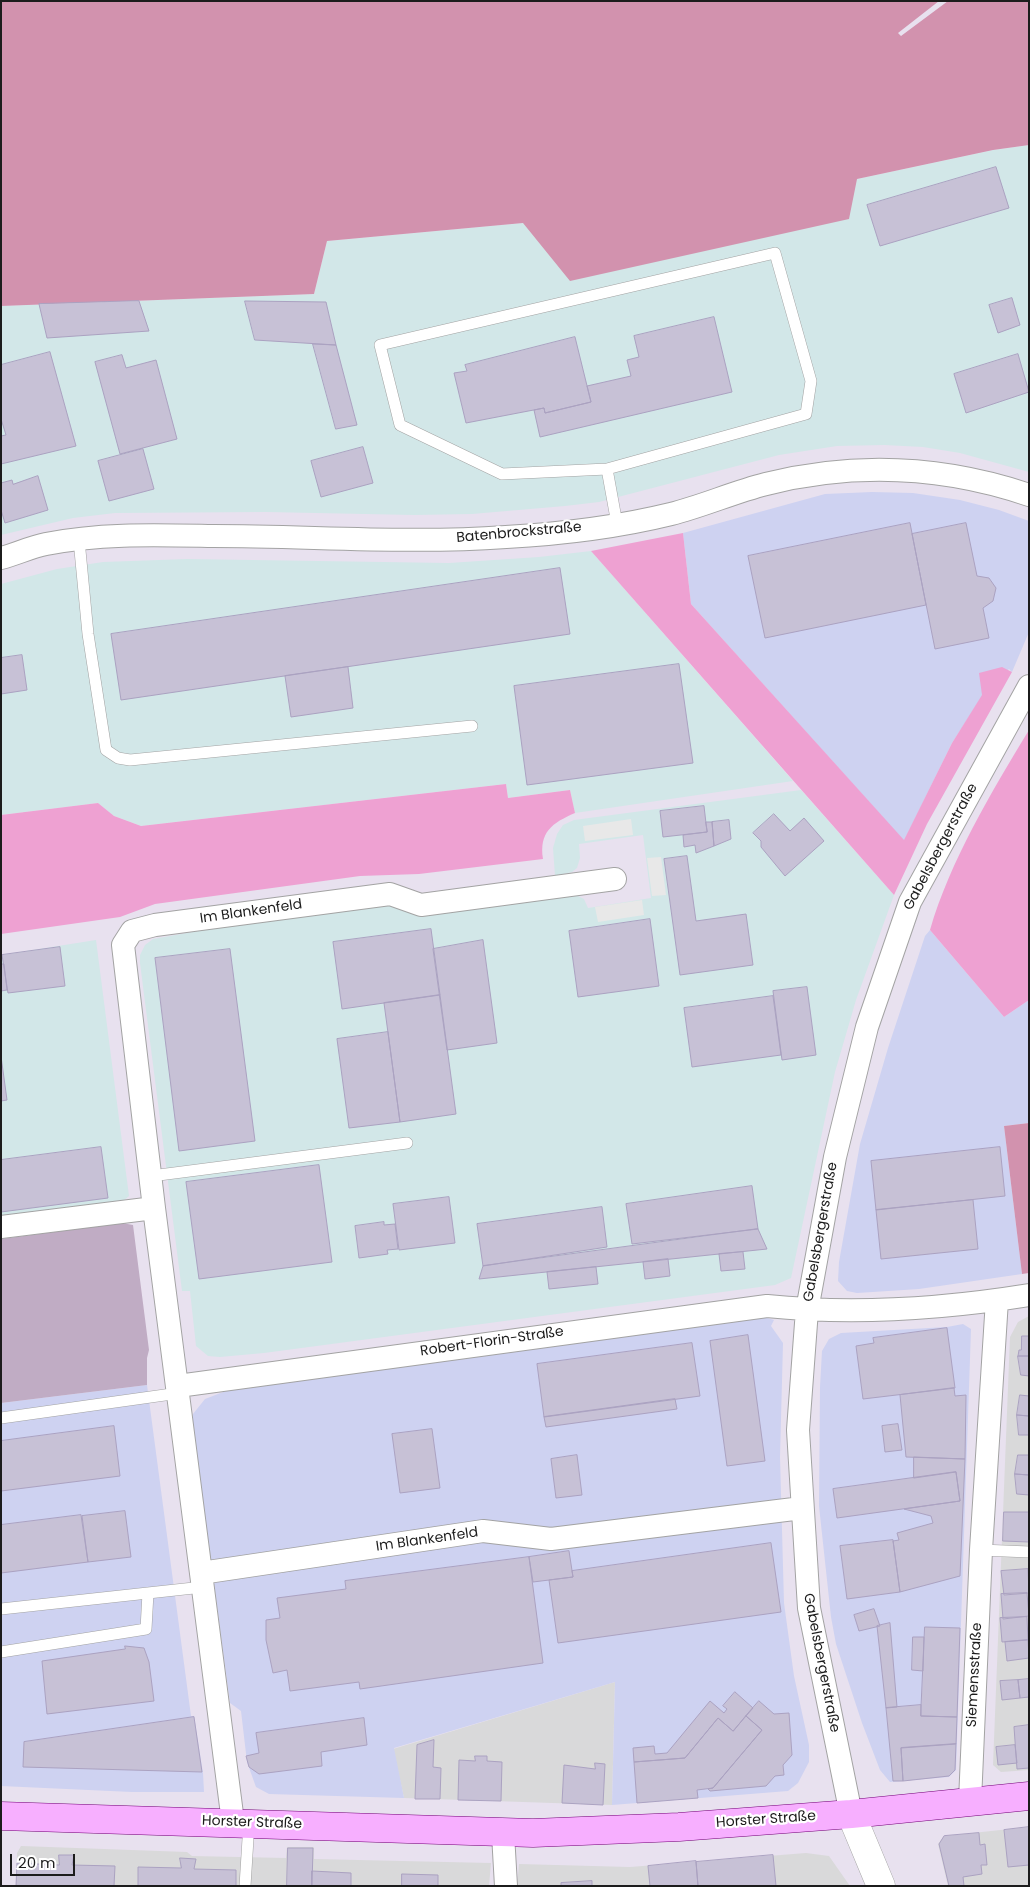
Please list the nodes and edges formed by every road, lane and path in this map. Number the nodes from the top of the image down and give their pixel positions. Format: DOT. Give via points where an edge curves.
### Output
graph roads {
  1 [pos="607,470"];
  2 [pos="1029,495"];
  3 [pos="617,524"];
  4 [pos="79,540"];
  5 [pos="1,558"];
  6 [pos="1029,686"];
  7 [pos="472,726"];
  8 [pos="615,878"];
  9 [pos="407,1143"];
  10 [pos="151,1176"];
  11 [pos="154,1208"];
  12 [pos="1,1227"];
  13 [pos="1029,1295"];
  14 [pos="996,1300"];
  15 [pos="807,1310"];
  16 [pos="178,1390"];
  17 [pos="1,1418"];
  18 [pos="802,1508"];
  19 [pos="981,1550"];
  20 [pos="1029,1552"];
  21 [pos="202,1580"];
  22 [pos="148,1593"];
  23 [pos="1,1609"];
  24 [pos="1,1652"];
  25 [pos="1029,1796"];
  26 [pos="970,1801"];
  27 [pos="851,1814"];
  28 [pos="1,1816"];
  29 [pos="241,1822"];
  30 [pos="504,1834"];
  31 [pos="504,1885"];
  32 [pos="245,1886"];
  33 [pos="881,1886"];
  1 -- 1 [label="lane" via="806,414 812,380 775,253 380,345 400,425 502,474"];
  1 -- 3 [label="lane"];
  2 -- 3 [label="street, Batenbrockstraße" via="919,470 862,470 766,484 672,514"];
  3 -- 4 [label="street, Batenbrockstraße" via="487,538 117,535"];
  4 -- 5 [label="street, Batenbrockstraße" via="45,544"];
  4 -- 7 [label="lane" via="88,634 106,750 111,754 130,760"];
  6 -- 15 [label="street, Gabelsbergerstraße" via="910,902 867,1027 835,1157"];
  8 -- 10 [label="street, Im Blankenfeld" via="421,906 390,894 156,925 132,931 123,945 124,968"];
  9 -- 10 [label="lane"];
  10 -- 11 [label="street, Im Blankenfeld"];
  11 -- 12 [label="street"];
  11 -- 16 [label="street, Im Blankenfeld"];
  13 -- 14 [label="street"];
  14 -- 15 [label="street" via="902,1310"];
  14 -- 19 [label="street, Siemensstraße"];
  15 -- 16 [label="street, Robert-Florin-Straße" via="767,1306"];
  15 -- 18 [label="street, Gabelsbergerstraße" via="798,1430"];
  16 -- 17 [label="lane"];
  16 -- 21 [label="street, Im Blankenfeld"];
  18 -- 21 [label="street, Im Blankenfeld" via="551,1539 483,1531"];
  18 -- 27 [label="street, Gabelsbergerstraße" via="809,1608"];
  19 -- 20 [label="lane"];
  19 -- 26 [label="street, Siemensstraße"];
  21 -- 22 [label="lane"];
  21 -- 29 [label="street, Im Blankenfeld"];
  22 -- 23 [label="lane"];
  22 -- 24 [label="lane" via="146,1629"];
  25 -- 26 [label="main road, Horster Straße"];
  26 -- 27 [label="main road, Horster Straße"];
  27 -- 30 [label="main road, Horster Straße" via="679,1827"];
  27 -- 33 [label="street"];
  28 -- 29 [label="main road, Horster Straße"];
  29 -- 30 [label="main road, Horster Straße"];
  29 -- 32 [label="lane"];
  30 -- 31 [label="street"];
}
